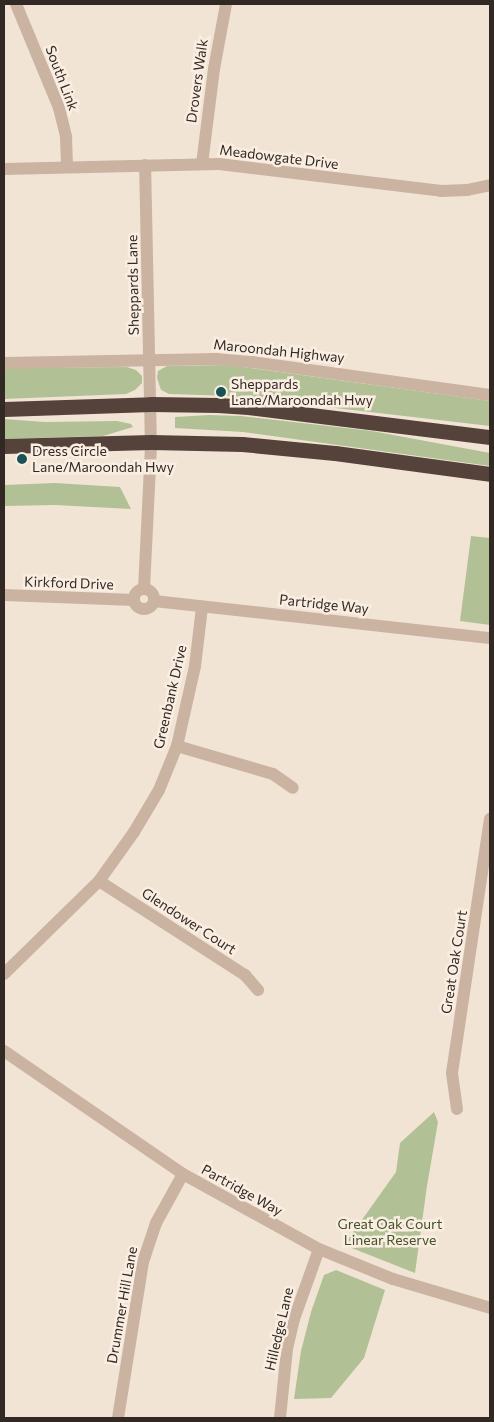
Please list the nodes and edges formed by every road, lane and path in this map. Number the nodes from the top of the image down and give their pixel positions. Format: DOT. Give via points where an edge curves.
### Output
graph roads {
  1 [pos="16,4"];
  2 [pos="226,4"];
  3 [pos="202,164"];
  4 [pos="145,165"];
  5 [pos="67,167"];
  6 [pos="4,169"];
  7 [pos="490,185"];
  8 [pos="150,361"];
  9 [pos="4,363"];
  10 [pos="490,395"];
  11 [pos="150,404"];
  12 [pos="4,409"];
  13 [pos="490,437"];
  14 [pos="151,442"];
  15 [pos="4,446"];
  16 [pos="490,474"];
  17 [pos="144,589"];
  18 [pos="4,595"];
  19 [pos="134,600"];
  20 [pos="154,601"];
  21 [pos="202,607"];
  22 [pos="490,638"];
  23 [pos="177,746"];
  24 [pos="293,788"];
  25 [pos="490,819"];
  26 [pos="99,881"];
  27 [pos="4,974"];
  28 [pos="258,990"];
  29 [pos="4,1051"];
  30 [pos="457,1109"];
  31 [pos="183,1174"];
  32 [pos="319,1249"];
  33 [pos="490,1308"];
  34 [pos="118,1418"];
  35 [pos="280,1418"];
  1 -- 5 [label="street, South Link" via="60,108 66,137"];
  2 -- 3 [label="street, Drovers Walk"];
  3 -- 4 [label="street, Meadowgate Drive"];
  3 -- 7 [label="street, Meadowgate Drive" via="237,165 441,192"];
  4 -- 5 [label="street, Meadowgate Drive"];
  4 -- 8 [label="street, Sheppards Lane"];
  5 -- 6 [label="street, Meadowgate Drive"];
  8 -- 9 [label="street, Maroondah Highway"];
  8 -- 10 [label="street, Maroondah Highway" via="216,359 252,362"];
  8 -- 11 [label="street, Sheppards Lane"];
  11 -- 12 [label="highway"];
  11 -- 13 [label="highway" via="248,406"];
  11 -- 14 [label="street, Sheppards Lane"];
  14 -- 15 [label="highway"];
  14 -- 16 [label="highway" via="266,446"];
  14 -- 17 [label="street, Sheppards Lane"];
  17 -- 19 [label="street" via="138,591"];
  17 -- 20 [label="street" via="152,592"];
  18 -- 19 [label="street, Kirkford Drive"];
  19 -- 20 [label="street" via="137,606 145,609"];
  20 -- 21 [label="street, Partridge Way"];
  21 -- 22 [label="street, Partridge Way"];
  21 -- 23 [label="street, Greenbank Drive" via="195,666"];
  23 -- 24 [label="street" via="273,774"];
  23 -- 26 [label="street, Greenbank Drive" via="159,790"];
  25 -- 30 [label="street, Great Oak Court" via="452,1073"];
  26 -- 27 [label="street, Greenbank Drive"];
  26 -- 28 [label="street, Glendower Court" via="245,975"];
  29 -- 31 [label="street, Partridge Way"];
  31 -- 32 [label="street, Partridge Way"];
  31 -- 34 [label="street, Drummer Hill Lane" via="156,1223 143,1262"];
  32 -- 33 [label="street, Partridge Way" via="393,1279"];
  32 -- 35 [label="street, Hilledge Lane" via="294,1319"];
}
